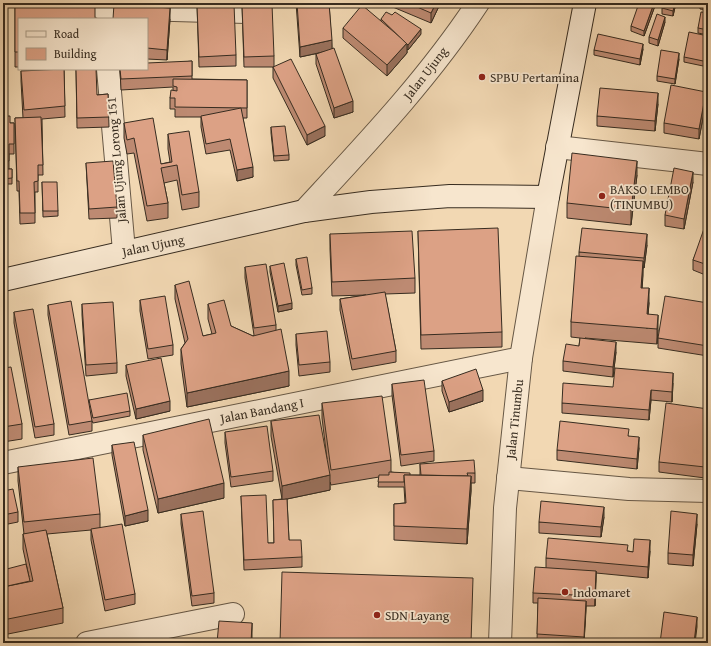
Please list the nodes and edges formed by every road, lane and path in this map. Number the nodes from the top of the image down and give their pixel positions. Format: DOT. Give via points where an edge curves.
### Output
graph roads {
  1 [pos="478,3"];
  2 [pos="585,3"];
  3 [pos="102,10"];
  4 [pos="246,12"];
  5 [pos="108,70"];
  6 [pos="557,147"];
  7 [pos="704,164"];
  8 [pos="548,197"];
  9 [pos="304,212"];
  10 [pos="124,251"];
  11 [pos="3,280"];
  12 [pos="521,358"];
  13 [pos="3,463"];
  14 [pos="508,478"];
  15 [pos="708,491"];
  16 [pos="233,614"];
  17 [pos="87,643"];
  18 [pos="500,643"];
  1 -- 9 [label="street, Jalan Ujung" via="393,114"];
  2 -- 6 [label="street, Jalan Tinumbu"];
  3 -- 4 [label="street"];
  5 -- 10 [label="street, Jalan Ujung Lorong 151"];
  6 -- 7 [label="street"];
  6 -- 8 [label="street, Jalan Tinumbu"];
  8 -- 9 [label="street, Jalan Ujung" via="450,196 371,202"];
  8 -- 12 [label="street, Jalan Tinumbu"];
  9 -- 10 [label="street, Jalan Ujung"];
  10 -- 11 [label="street, Jalan Ujung"];
  12 -- 13 [label="street, Jalan Bandang I"];
  12 -- 14 [label="street, Jalan Tinumbu"];
  14 -- 15 [label="street" via="629,489"];
  14 -- 18 [label="street, Jalan Tinumbu"];
  16 -- 17 [label="street"];
}
